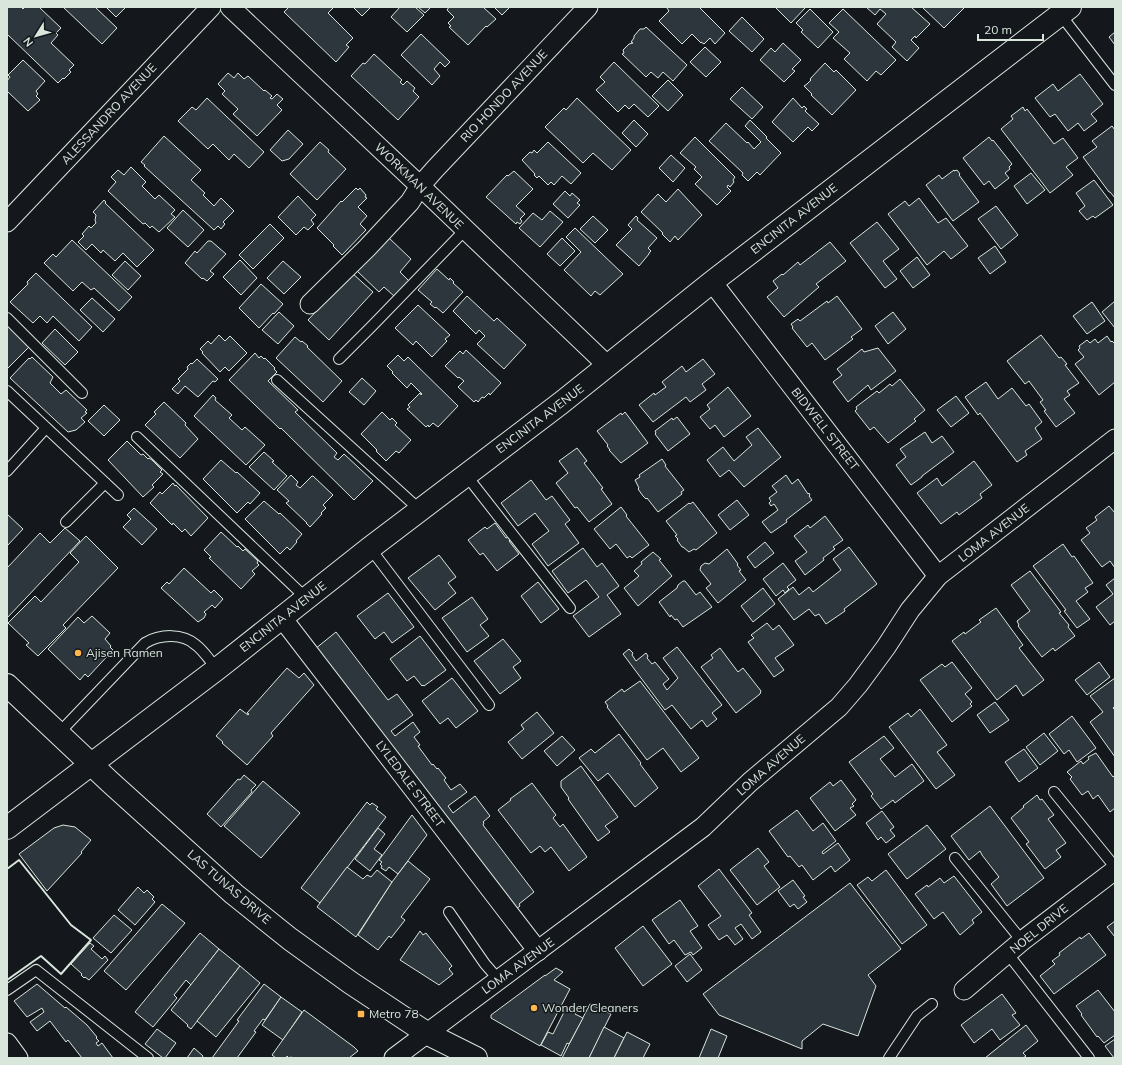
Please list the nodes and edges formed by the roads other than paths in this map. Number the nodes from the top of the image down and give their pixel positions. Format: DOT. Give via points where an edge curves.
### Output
graph roads {
  1 [pos="211,7"];
  2 [pos="230,7"];
  3 [pos="588,7"];
  4 [pos="1065,10"];
  5 [pos="1115,85"];
  6 [pos="420,186"];
  7 [pos="7,222"];
  8 [pos="465,230"];
  9 [pos="712,282"];
  10 [pos="310,304"];
  11 [pos="7,318"];
  12 [pos="339,359"];
  13 [pos="608,366"];
  14 [pos="277,380"];
  15 [pos="7,391"];
  16 [pos="82,393"];
  17 [pos="46,428"];
  18 [pos="137,437"];
  19 [pos="1115,439"];
  20 [pos="7,472"];
  21 [pos="466,475"];
  22 [pos="105,482"];
  23 [pos="118,495"];
  24 [pos="420,510"];
  25 [pos="66,522"];
  26 [pos="370,548"];
  27 [pos="938,576"];
  28 [pos="306,598"];
  29 [pos="570,608"];
  30 [pos="282,618"];
  31 [pos="216,669"];
  32 [pos="7,685"];
  33 [pos="489,705"];
  34 [pos="58,734"];
  35 [pos="91,764"];
  36 [pos="1054,792"];
  37 [pos="7,828"];
  38 [pos="955,858"];
  39 [pos="1115,868"];
  40 [pos="449,912"];
  41 [pos="1022,941"];
  42 [pos="538,951"];
  43 [pos="1008,954"];
  44 [pos="499,980"];
  45 [pos="7,990"];
  46 [pos="964,990"];
  47 [pos="932,1004"];
  48 [pos="428,1034"];
  49 [pos="7,1043"];
  50 [pos="18,1058"];
  51 [pos="148,1058"];
  52 [pos="394,1058"];
  53 [pos="476,1058"];
  54 [pos="889,1058"];
  55 [pos="1089,1058"];
  1 -- 7 [label="street, ALESSANDRO AVENUE"];
  2 -- 6 [label="street, WORKMAN AVENUE"];
  3 -- 6 [label="street, RIO HONDO AVENUE"];
  4 -- 5 [label="lane"];
  4 -- 9 [label="street, ENCINITA AVENUE"];
  6 -- 8 [label="street, WORKMAN AVENUE"];
  6 -- 10 [label="street, RIO HONDO AVENUE" via="405,208"];
  8 -- 12 [label="lane"];
  8 -- 13 [label="street, WORKMAN AVENUE"];
  9 -- 13 [label="street, ENCINITA AVENUE"];
  9 -- 27 [label="street, BIDWELL STREET"];
  11 -- 16 [label="lane"];
  13 -- 21 [label="street, ENCINITA AVENUE"];
  14 -- 24 [label="lane"];
  15 -- 17 [label="lane"];
  17 -- 20 [label="lane"];
  17 -- 22 [label="lane"];
  18 -- 28 [label="lane"];
  19 -- 27 [label="street, LOMA AVENUE"];
  21 -- 24 [label="street, ENCINITA AVENUE"];
  21 -- 29 [label="lane"];
  22 -- 23 [label="lane"];
  22 -- 25 [label="lane"];
  24 -- 26 [label="street, ENCINITA AVENUE"];
  26 -- 28 [label="street, ENCINITA AVENUE"];
  26 -- 33 [label="lane"];
  27 -- 42 [label="street, LOMA AVENUE" via="839,707 750,782 703,827"];
  28 -- 30 [label="street, ENCINITA AVENUE"];
  30 -- 31 [label="street, ENCINITA AVENUE"];
  30 -- 42 [label="street, LYLEDALE STREET"];
  31 -- 34 [label="lane" via="197,645 187,639 173,636 152,639 145,643"];
  31 -- 35 [label="street, ENCINITA AVENUE"];
  32 -- 34 [label="street, LAS TUNAS DRIVE"];
  34 -- 35 [label="street, LAS TUNAS DRIVE"];
  35 -- 37 [label="street, ENCINITA AVENUE"];
  35 -- 48 [label="street, LAS TUNAS DRIVE" via="234,894 290,939"];
  36 -- 39 [label="lane"];
  38 -- 41 [label="lane"];
  39 -- 41 [label="street, NOEL DRIVE"];
  40 -- 44 [label="lane"];
  41 -- 43 [label="street, NOEL DRIVE"];
  42 -- 44 [label="street, LOMA AVENUE"];
  43 -- 46 [label="street, NOEL DRIVE"];
  43 -- 55 [label="lane"];
  44 -- 48 [label="street, LOMA AVENUE"];
  45 -- 51 [label="lane" via="36,970"];
  47 -- 54 [label="lane" via="917,1016"];
  48 -- 52 [label="street, LOMA AVENUE"];
  48 -- 53 [label="street, LAS TUNAS DRIVE"];
  49 -- 50 [label="street"];
}
